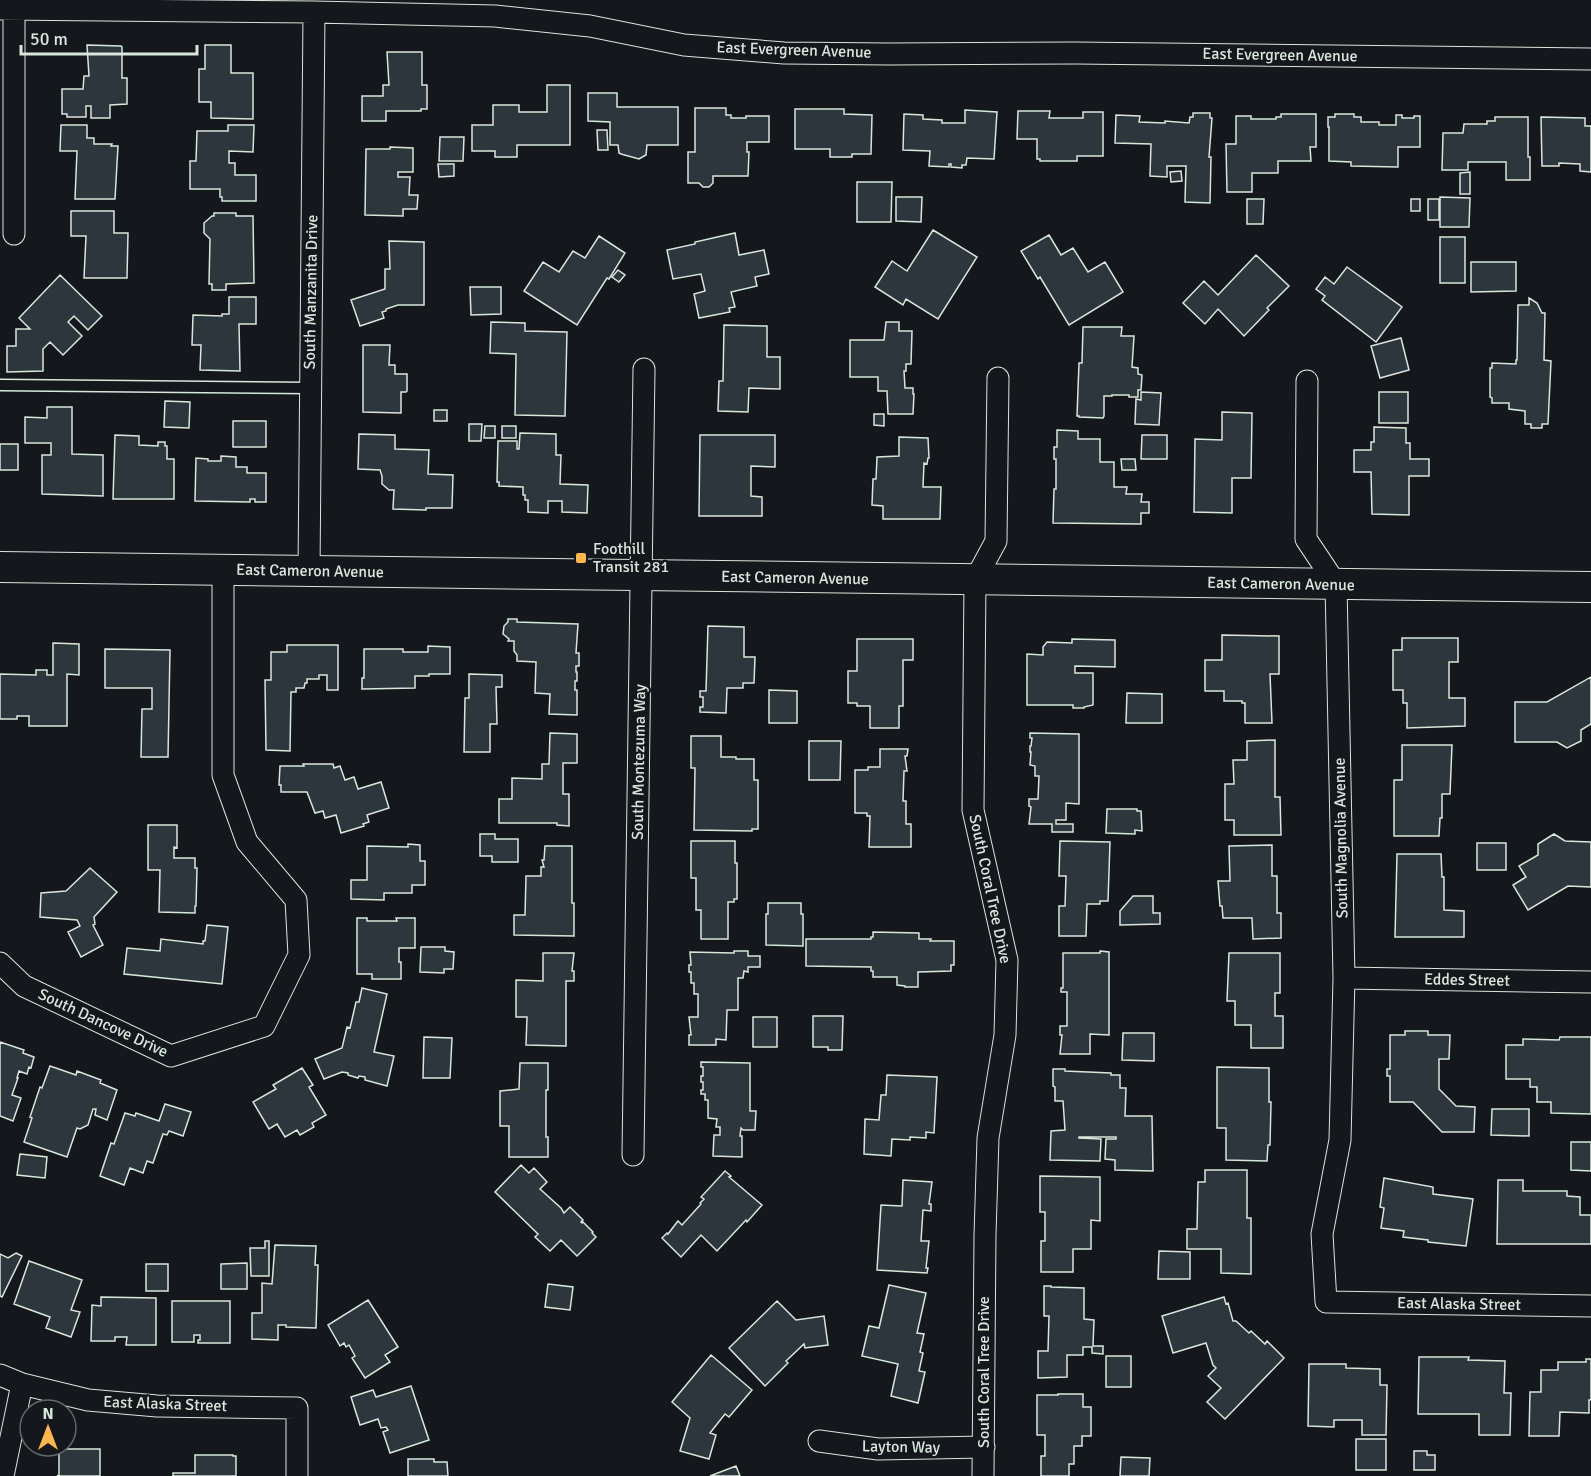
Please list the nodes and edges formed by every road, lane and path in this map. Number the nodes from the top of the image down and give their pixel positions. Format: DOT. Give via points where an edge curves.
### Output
graph roads {
  1 [pos="7,9"];
  2 [pos="314,12"];
  3 [pos="1591,59"];
  4 [pos="14,234"];
  5 [pos="644,369"];
  6 [pos="998,378"];
  7 [pos="1307,381"];
  8 [pos="0,385"];
  9 [pos="310,388"];
  10 [pos="0,567"];
  11 [pos="223,570"];
  12 [pos="309,572"];
  13 [pos="642,575"];
  14 [pos="975,580"];
  15 [pos="1336,584"];
  16 [pos="1591,588"];
  17 [pos="0,963"];
  18 [pos="1344,978"];
  19 [pos="1591,982"];
  20 [pos="633,1155"];
  21 [pos="1326,1302"];
  22 [pos="1591,1306"];
  23 [pos="0,1375"];
  24 [pos="22,1384"];
  25 [pos="819,1441"];
  26 [pos="984,1448"];
  27 [pos="3,1476"];
  28 [pos="297,1476"];
  29 [pos="983,1476"];
  1 -- 2 [label="street, East Evergreen Avenue"];
  1 -- 4 [label="street"];
  2 -- 3 [label="street, East Evergreen Avenue" via="495,16 590,26 684,45 784,53"];
  2 -- 9 [label="street, South Manzanita Drive"];
  5 -- 13 [label="street, South Montezuma Way"];
  6 -- 14 [label="street, South Coral Tree Drive" via="996,541"];
  7 -- 15 [label="street" via="1306,539"];
  8 -- 9 [label="lane"];
  9 -- 12 [label="street, South Manzanita Drive"];
  10 -- 11 [label="main road, East Cameron Avenue"];
  11 -- 12 [label="main road, East Cameron Avenue"];
  11 -- 17 [label="street, South Dancove Drive" via="223,775 247,842 296,900 299,955 264,1026 171,1056 24,986"];
  12 -- 13 [label="main road, East Cameron Avenue"];
  13 -- 14 [label="main road, East Cameron Avenue"];
  13 -- 20 [label="street, South Montezuma Way"];
  14 -- 15 [label="main road, East Cameron Avenue"];
  14 -- 26 [label="street, South Coral Tree Drive" via="973,810 1007,960 1005,1035 988,1138"];
  15 -- 16 [label="main road, East Cameron Avenue"];
  15 -- 18 [label="street, South Magnolia Avenue"];
  18 -- 19 [label="street, Eddes Street"];
  18 -- 21 [label="street, South Magnolia Avenue" via="1340,1140 1322,1234"];
  21 -- 22 [label="street, East Alaska Street"];
  23 -- 24 [label="street, East Alaska Street"];
  24 -- 27 [label="street"];
  24 -- 28 [label="street, East Alaska Street" via="88,1401 297,1408"];
  25 -- 26 [label="street, Layton Way" via="878,1449"];
  26 -- 29 [label="street, South Coral Tree Drive"];
}
